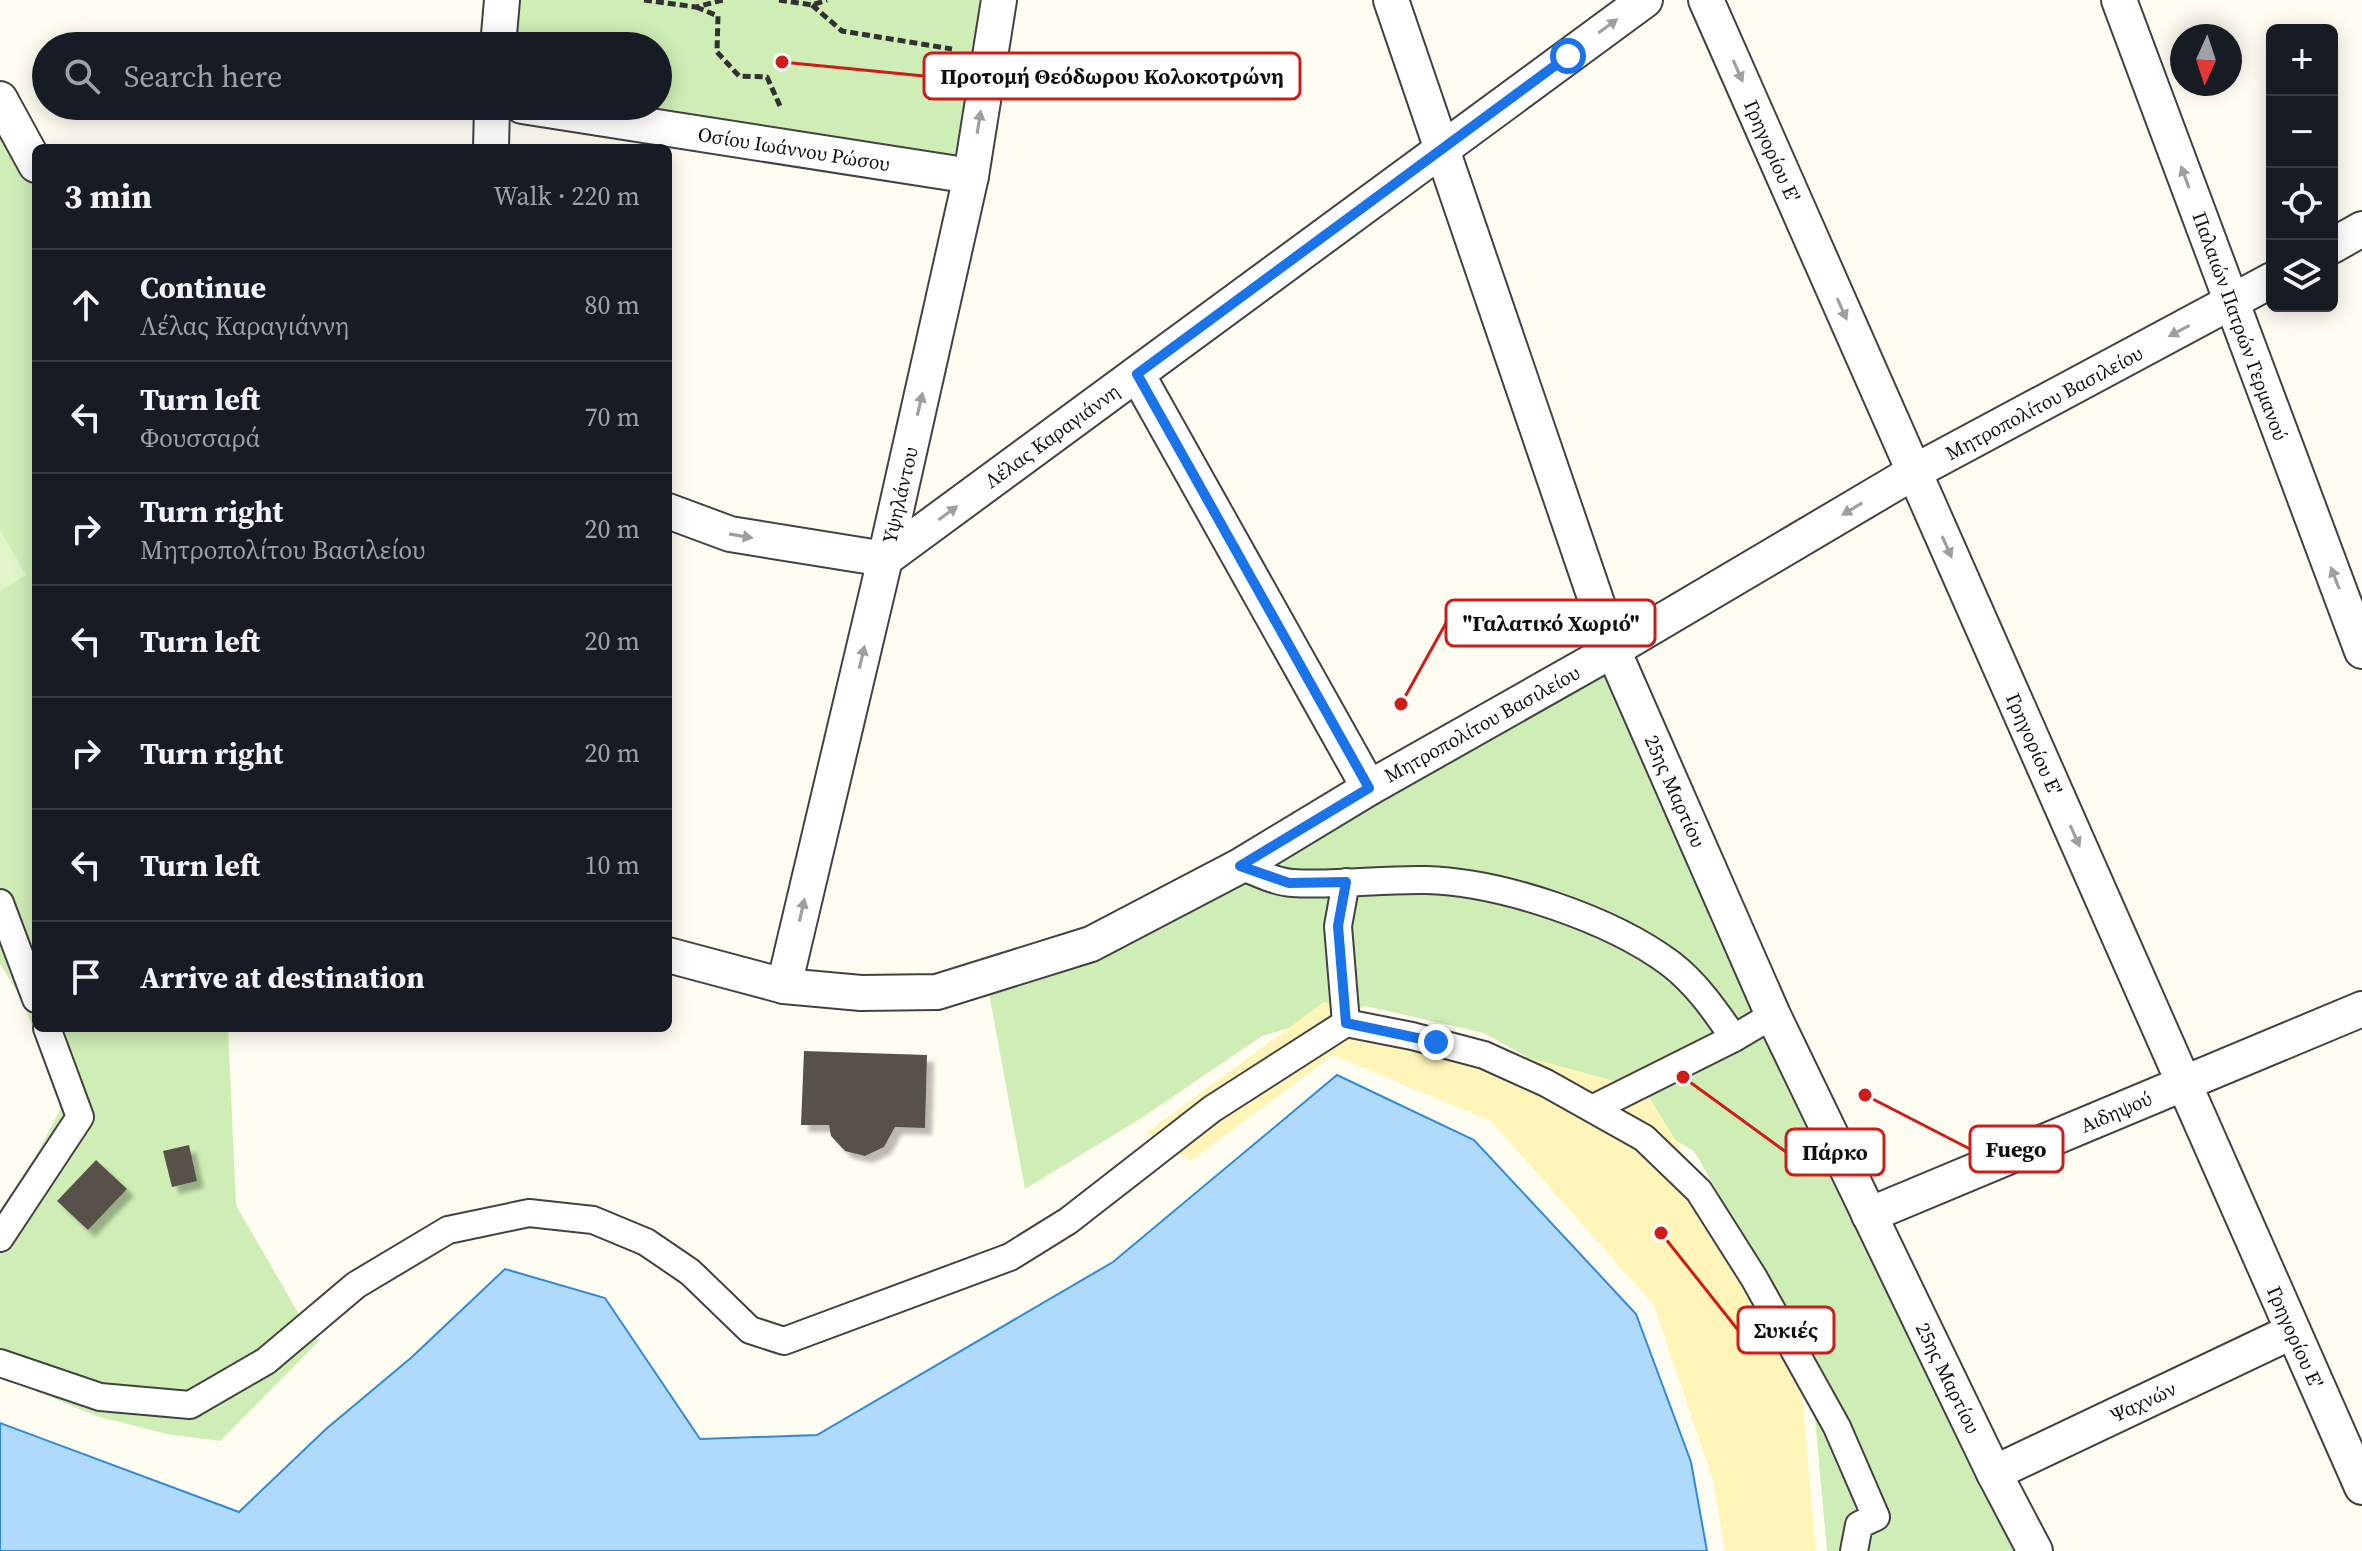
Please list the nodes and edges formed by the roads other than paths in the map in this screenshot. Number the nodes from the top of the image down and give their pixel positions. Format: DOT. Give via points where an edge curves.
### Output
graph roads {
  1 [pos="502,0"];
  2 [pos="999,0"];
  3 [pos="1391,0"];
  4 [pos="1645,0"];
  5 [pos="1706,0"];
  6 [pos="2119,0"];
  7 [pos="499,32"];
  8 [pos="0,99"];
  9 [pos="492,120"];
  10 [pos="610,120"];
  11 [pos="491,144"];
  12 [pos="1442,149"];
  13 [pos="32,158"];
  14 [pos="971,176"];
  15 [pos="2362,229"];
  16 [pos="2338,243"];
  17 [pos="2266,283"];
  18 [pos="2232,303"];
  19 [pos="1137,374"];
  20 [pos="1914,472"];
  21 [pos="672,512"];
  22 [pos="885,559"];
  23 [pos="1613,650"];
  24 [pos="2362,651"];
  25 [pos="1369,788"];
  26 [pos="1240,866"];
  27 [pos="1346,882"];
  28 [pos="0,903"];
  29 [pos="672,956"];
  30 [pos="784,986"];
  31 [pos="32,988"];
  32 [pos="2362,1009"];
  33 [pos="1773,1015"];
  34 [pos="1346,1023"];
  35 [pos="48,1032"];
  36 [pos="1734,1038"];
  37 [pos="2184,1084"];
  38 [pos="1594,1108"];
  39 [pos="1869,1215"];
  40 [pos="0,1238"];
  41 [pos="2293,1331"];
  42 [pos="0,1363"];
  43 [pos="1994,1473"];
  44 [pos="2362,1487"];
  45 [pos="1854,1551"];
  46 [pos="2035,1551"];
  1 -- 7 [label="street"];
  14 -- 2 [label="street, Υψηλάντου, one-way"];
  3 -- 12 [label="street, 25ης Μαρτίου"];
  12 -- 4 [label="street, Λέλας Καραγιάννη, one-way"];
  5 -- 20 [label="street, Γρηγορίου Ε', one-way"];
  18 -- 6 [label="street, Παλαιών Πατρών Γερμανού, one-way"];
  8 -- 13 [label="street"];
  9 -- 11 [label="street"];
  10 -- 14 [label="street, Οσίου Ιωάννου Ρώσου"];
  12 -- 19 [label="street, Λέλας Καραγιάννη"];
  12 -- 23 [label="street, 25ης Μαρτίου"];
  22 -- 14 [label="street, Υψηλάντου, one-way"];
  15 -- 16 [label="street"];
  17 -- 18 [label="street, Μητροπολίτου Βασιλείου"];
  18 -- 20 [label="street, Μητροπολίτου Βασιλείου, one-way"];
  24 -- 18 [label="street, Παλαιών Πατρών Γερμανού, one-way"];
  22 -- 19 [label="street, Λέλας Καραγιάννη, one-way"];
  19 -- 25 [label="street"];
  20 -- 23 [label="street, Μητροπολίτου Βασιλείου, one-way"];
  20 -- 37 [label="street, Γρηγορίου Ε', one-way"];
  21 -- 22 [label="street, one-way" via="730,534"];
  30 -- 22 [label="street, Υψηλάντου, one-way"];
  23 -- 25 [label="street, Μητροπολίτου Βασιλείου"];
  23 -- 33 [label="street, 25ης Μαρτίου"];
  25 -- 26 [label="street, Μητροπολίτου Βασιλείου"];
  26 -- 27 [label="street" via="1289,883"];
  26 -- 30 [label="street, Μητροπολίτου Βασιλείου" via="1091,944 937,992"];
  27 -- 34 [label="street" via="1338,926"];
  27 -- 36 [label="street" via="1428,880 1487,888 1559,908 1672,965 1709,1001"];
  28 -- 31 [label="street"];
  29 -- 30 [label="street, Μητροπολίτου Βασιλείου"];
  32 -- 37 [label="street, Αιδηψού"];
  33 -- 36 [label="street"];
  33 -- 39 [label="street, 25ης Μαρτίου"];
  34 -- 38 [label="street" via="1484,1055"];
  34 -- 42 [label="street" via="1212,1109 1068,1221 1010,1257 784,1341 750,1330 690,1272 646,1242 593,1220 529,1213 448,1230 356,1285 266,1361 190,1405 100,1397"];
  35 -- 40 [label="street" via="80,1117"];
  36 -- 38 [label="street"];
  37 -- 39 [label="street, Αιδηψού"];
  37 -- 41 [label="street, Γρηγορίου Ε'"];
  38 -- 45 [label="street" via="1644,1138 1699,1191 1754,1278 1837,1427 1876,1517 1859,1525"];
  39 -- 43 [label="street, 25ης Μαρτίου"];
  41 -- 43 [label="street, Ψαχνών"];
  41 -- 44 [label="street, Γρηγορίου Ε'"];
  43 -- 46 [label="street, 25ης Μαρτίου"];
}
